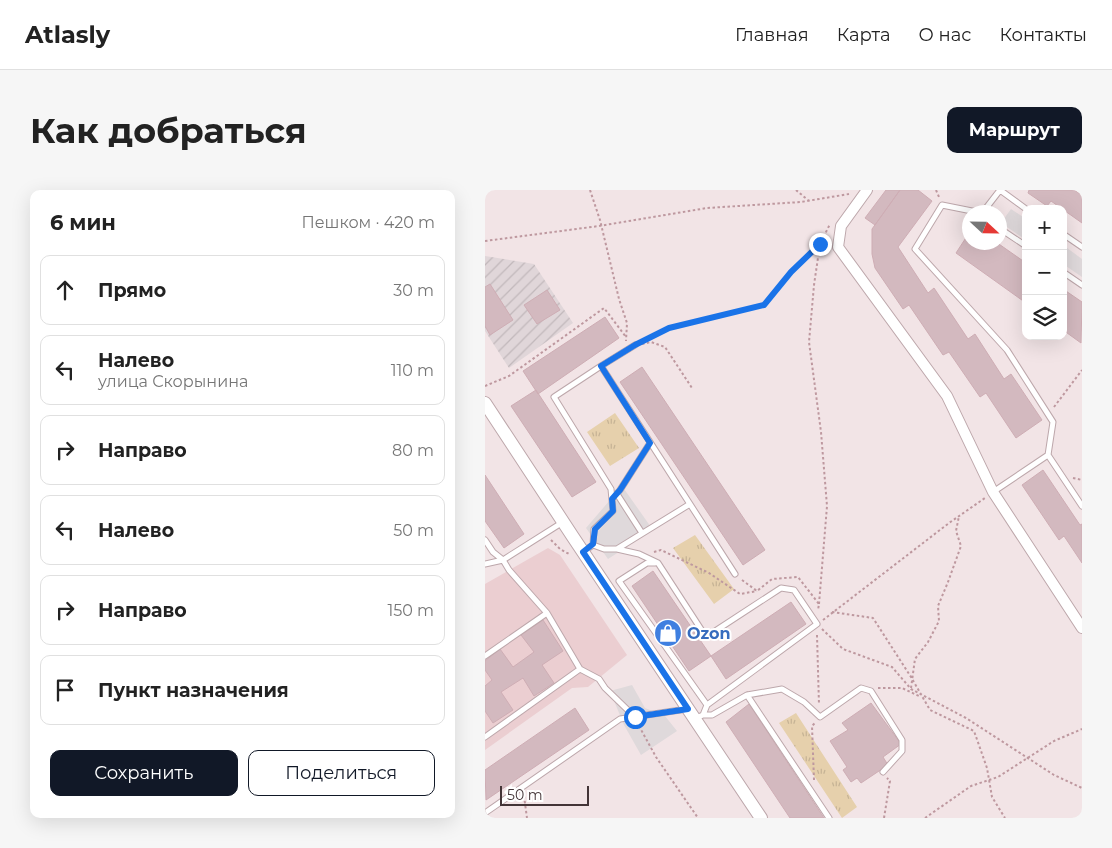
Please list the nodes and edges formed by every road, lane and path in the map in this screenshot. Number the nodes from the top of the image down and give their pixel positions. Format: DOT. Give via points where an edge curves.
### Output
graph roads {
  1 [pos="590,190"];
  2 [pos="796,190"];
  3 [pos="867,190"];
  4 [pos="1002,191"];
  5 [pos="852,194"];
  6 [pos="809,201"];
  7 [pos="989,205"];
  8 [pos="1022,205"];
  9 [pos="962,209"];
  10 [pos="601,225"];
  11 [pos="1007,233"];
  12 [pos="1067,237"];
  13 [pos="485,241"];
  14 [pos="1022,243"];
  15 [pos="1082,246"];
  16 [pos="1067,275"];
  17 [pos="1082,285"];
  18 [pos="626,337"];
  19 [pos="635,345"];
  20 [pos="625,351"];
  21 [pos="601,366"];
  22 [pos="1082,370"];
  23 [pos="485,386"];
  24 [pos="692,388"];
  25 [pos="485,403"];
  26 [pos="1048,414"];
  27 [pos="650,443"];
  28 [pos="1048,455"];
  29 [pos="993,492"];
  30 [pos="617,494"];
  31 [pos="612,499"];
  32 [pos="690,504"];
  33 [pos="1082,506"];
  34 [pos="959,516"];
  35 [pos="563,522"];
  36 [pos="642,533"];
  37 [pos="485,540"];
  38 [pos="588,548"];
  39 [pos="617,550"];
  40 [pos="639,554"];
  41 [pos="503,560"];
  42 [pos="658,563"];
  43 [pos="485,564"];
  44 [pos="735,574"];
  45 [pos="757,591"];
  46 [pos="770,595"];
  47 [pos="819,604"];
  48 [pos="832,612"];
  49 [pos="547,613"];
  50 [pos="817,624"];
  51 [pos="1082,628"];
  52 [pos="485,656"];
  53 [pos="580,669"];
  54 [pos="911,677"];
  55 [pos="911,689"];
  56 [pos="871,691"];
  57 [pos="747,695"];
  58 [pos="922,696"];
  59 [pos="707,705"];
  60 [pos="695,714"];
  61 [pos="635,717"];
  62 [pos="820,717"];
  63 [pos="1082,729"];
  64 [pos="485,737"];
  65 [pos="1028,759"];
  66 [pos="883,772"];
  67 [pos="989,780"];
  68 [pos="523,786"];
  69 [pos="1082,788"];
  70 [pos="815,797"];
  71 [pos="485,813"];
  72 [pos="527,818"];
  73 [pos="699,818"];
  74 [pos="761,818"];
  75 [pos="829,818"];
  76 [pos="884,818"];
  77 [pos="925,818"];
  78 [pos="1005,818"];
  1 -- 10 [label="path"];
  2 -- 6 [label="path"];
  3 -- 29 [label="street" via="841,226 838,248 947,396"];
  4 -- 7 [label="lane"];
  4 -- 8 [label="lane"];
  5 -- 6 [label="path"];
  6 -- 10 [label="path" via="707,208"];
  9 -- 26 [label="lane" via="942,206 915,249 1007,350"];
  10 -- 13 [label="path"];
  10 -- 18 [label="path" via="627,323"];
  11 -- 14 [label="lane"];
  12 -- 15 [label="lane"];
  16 -- 17 [label="lane"];
  18 -- 20 [label="path"];
  18 -- 23 [label="path" via="604,308 509,376"];
  19 -- 20 [label="lane"];
  19 -- 24 [label="path" via="651,342 665,347"];
  19 -- 47 [label="path" via="669,328 764,305 820,244 809,342 827,506"];
  20 -- 21 [label="lane"];
  21 -- 27 [label="lane"];
  21 -- 31 [label="lane" via="554,397 611,489"];
  22 -- 26 [label="path"];
  25 -- 35 [label="street"];
  26 -- 28 [label="lane" via="1053,422"];
  27 -- 30 [label="lane"];
  27 -- 32 [label="lane"];
  28 -- 29 [label="lane"];
  28 -- 33 [label="lane"];
  29 -- 34 [label="path"];
  29 -- 51 [label="street"];
  30 -- 31 [label="lane"];
  30 -- 36 [label="lane"];
  31 -- 38 [label="lane" via="613,511 595,529"];
  32 -- 36 [label="lane"];
  32 -- 44 [label="lane"];
  34 -- 48 [label="path"];
  34 -- 54 [label="path" via="956,532 961,546 937,606 939,621 915,659"];
  35 -- 38 [label="street"];
  35 -- 41 [label="lane"];
  36 -- 39 [label="lane"];
  37 -- 41 [label="lane"];
  38 -- 39 [label="lane"];
  38 -- 60 [label="street"];
  39 -- 40 [label="lane"];
  40 -- 42 [label="lane"];
  40 -- 45 [label="path" via="661,550 709,573 740,594"];
  41 -- 43 [label="lane"];
  41 -- 49 [label="lane"];
  42 -- 46 [label="lane" via="706,636"];
  42 -- 59 [label="lane" via="647,563 619,581"];
  44 -- 45 [label="path"];
  45 -- 46 [label="path"];
  46 -- 50 [label="lane" via="781,588 794,590"];
  48 -- 50 [label="path"];
  48 -- 54 [label="path" via="873,618"];
  49 -- 52 [label="lane"];
  49 -- 53 [label="lane"];
  50 -- 55 [label="path" via="843,649 892,667"];
  50 -- 59 [label="lane"];
  50 -- 62 [label="path"];
  53 -- 61 [label="lane" via="599,679"];
  53 -- 64 [label="lane"];
  54 -- 55 [label="path"];
  54 -- 58 [label="path"];
  55 -- 58 [label="path"];
  56 -- 58 [label="path" via="902,688"];
  56 -- 62 [label="lane" via="861,688"];
  56 -- 66 [label="lane" via="902,740 902,752"];
  57 -- 60 [label="lane" via="712,716"];
  57 -- 62 [label="lane" via="783,689"];
  57 -- 70 [label="lane"];
  58 -- 65 [label="path" via="966,718"];
  58 -- 67 [label="path" via="930,710 974,731"];
  59 -- 60 [label="lane"];
  60 -- 61 [label="lane"];
  60 -- 74 [label="street"];
  61 -- 68 [label="lane" via="621,719"];
  61 -- 73 [label="path" via="656,757"];
  62 -- 70 [label="path" via="812,726"];
  63 -- 65 [label="path" via="1054,741"];
  65 -- 67 [label="path"];
  65 -- 69 [label="path"];
  66 -- 76 [label="path" via="890,781"];
  67 -- 77 [label="path" via="971,786"];
  67 -- 78 [label="path" via="992,797"];
  68 -- 71 [label="lane"];
  68 -- 72 [label="path"];
  70 -- 75 [label="lane"];
}
